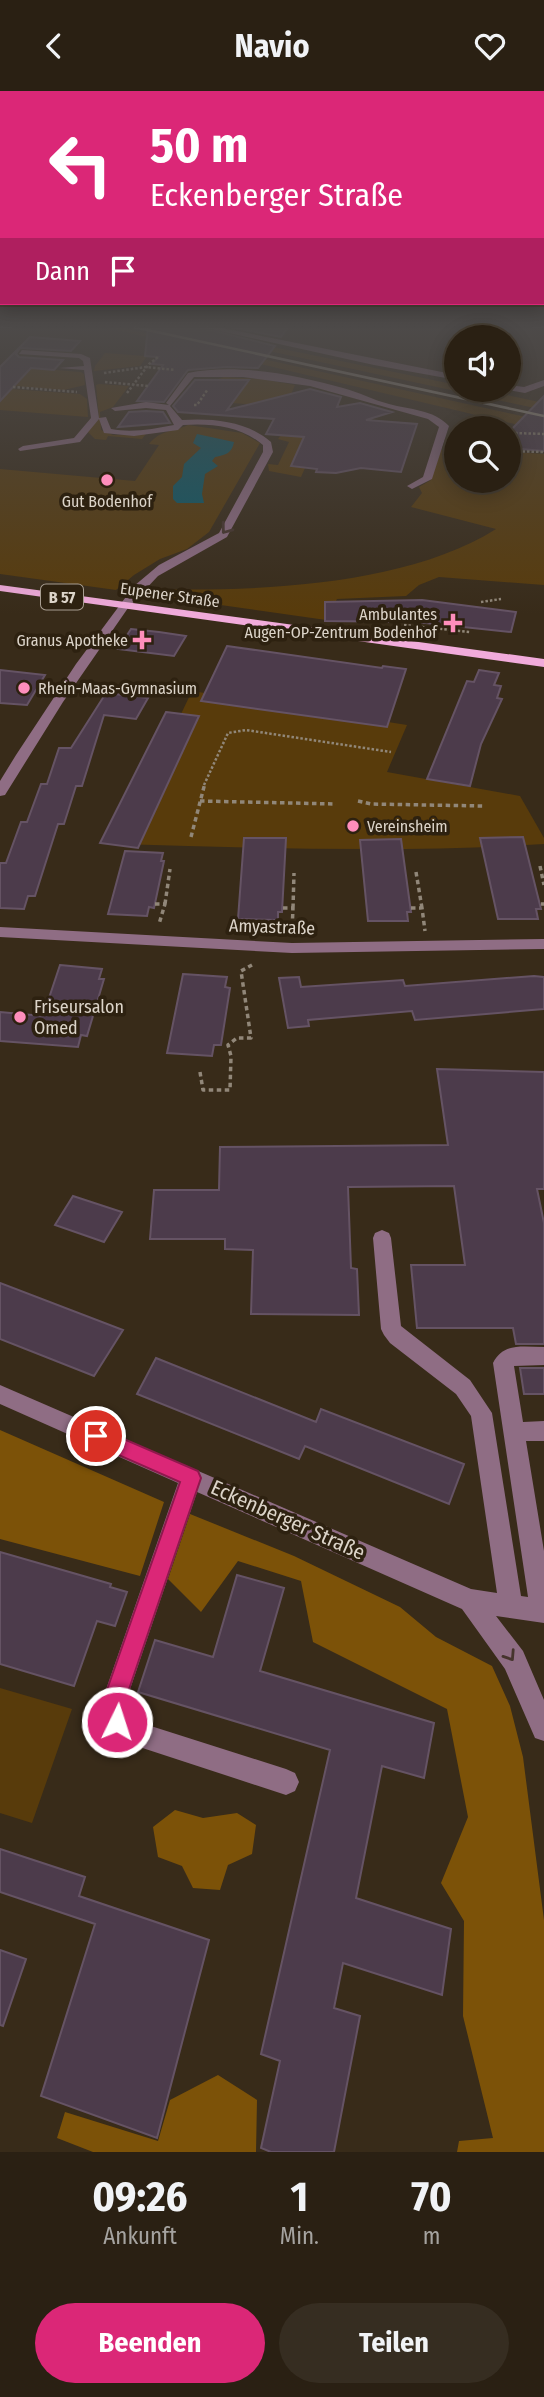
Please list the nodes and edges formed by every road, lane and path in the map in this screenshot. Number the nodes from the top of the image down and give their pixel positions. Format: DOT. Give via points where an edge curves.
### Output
graph roads {
  1 [pos="92,422"];
  2 [pos="104,422"];
  3 [pos="440,422"];
  4 [pos="179,423"];
  5 [pos="155,428"];
  6 [pos="521,433"];
  7 [pos="544,434"];
  8 [pos="141,446"];
  9 [pos="23,449"];
  10 [pos="521,451"];
  11 [pos="544,452"];
  12 [pos="412,486"];
  13 [pos="0,588"];
  14 [pos="501,599"];
  15 [pos="481,602"];
  16 [pos="125,605"];
  17 [pos="544,663"];
  18 [pos="391,752"];
  19 [pos="0,792"];
  20 [pos="200,801"];
  21 [pos="358,801"];
  22 [pos="336,804"];
  23 [pos="483,806"];
  24 [pos="191,837"];
  25 [pos="540,866"];
  26 [pos="170,869"];
  27 [pos="416,872"];
  28 [pos="294,873"];
  29 [pos="544,885"];
  30 [pos="155,904"];
  31 [pos="164,904"];
  32 [pos="283,908"];
  33 [pos="293,908"];
  34 [pos="411,908"];
  35 [pos="422,908"];
  36 [pos="0,932"];
  37 [pos="155,942"];
  38 [pos="544,944"];
  39 [pos="427,947"];
  40 [pos="292,948"];
  41 [pos="252,965"];
  42 [pos="200,1072"];
  43 [pos="382,1238"];
  44 [pos="544,1356"];
  45 [pos="0,1394"];
  46 [pos="544,1431"];
  47 [pos="514,1432"];
  48 [pos="191,1478"];
  49 [pos="470,1601"];
  50 [pos="511,1606"];
  51 [pos="543,1611"];
  52 [pos="544,1729"];
  53 [pos="286,1783"];
  1 -- 9 [label="street" via="77,440"];
  2 -- 5 [label="street" via="107,431 116,433 136,434"];
  3 -- 12 [label="street" via="444,426 427,479"];
  4 -- 5 [label="street" via="178,427"];
  4 -- 16 [label="street, one-way" via="242,429 268,444 268,452 223,535 146,579"];
  5 -- 8 [label="street"];
  6 -- 7 [label="path"];
  10 -- 11 [label="path"];
  13 -- 16 [label="main road, Eupener Straße / B 57"];
  14 -- 15 [label="path"];
  16 -- 17 [label="main road, Eupener Straße / B 57"];
  16 -- 19 [label="street" via="35,732"];
  18 -- 20 [label="path" via="232,731"];
  20 -- 22 [label="path"];
  20 -- 24 [label="path"];
  21 -- 23 [label="path"];
  25 -- 29 [label="path"];
  26 -- 31 [label="path"];
  27 -- 35 [label="path"];
  28 -- 33 [label="path"];
  30 -- 31 [label="path"];
  31 -- 37 [label="path"];
  32 -- 33 [label="path"];
  33 -- 40 [label="path"];
  34 -- 35 [label="path"];
  35 -- 39 [label="path"];
  36 -- 37 [label="street, Amyastraße"];
  37 -- 40 [label="street, Amyastraße"];
  38 -- 39 [label="street, Amyastraße"];
  39 -- 40 [label="street, Amyastraße"];
  41 -- 42 [label="path" via="241,971 251,1038 237,1038 228,1045 230,1090 203,1090"];
  43 -- 50 [label="street" via="391,1328 397,1338 463,1387 481,1413"];
  44 -- 47 [label="street" via="510,1356 503,1363"];
  45 -- 48 [label="street, Eckenberger Straße"];
  46 -- 47 [label="street"];
  47 -- 51 [label="street"];
  48 -- 49 [label="street, Eckenberger Straße"];
  48 -- 53 [label="street" via="114,1701 117,1722 124,1730"];
  49 -- 50 [label="street, Eckenberger Straße"];
  49 -- 52 [label="street, one-way" via="514,1660"];
  50 -- 51 [label="street, Eckenberger Straße"];
}
